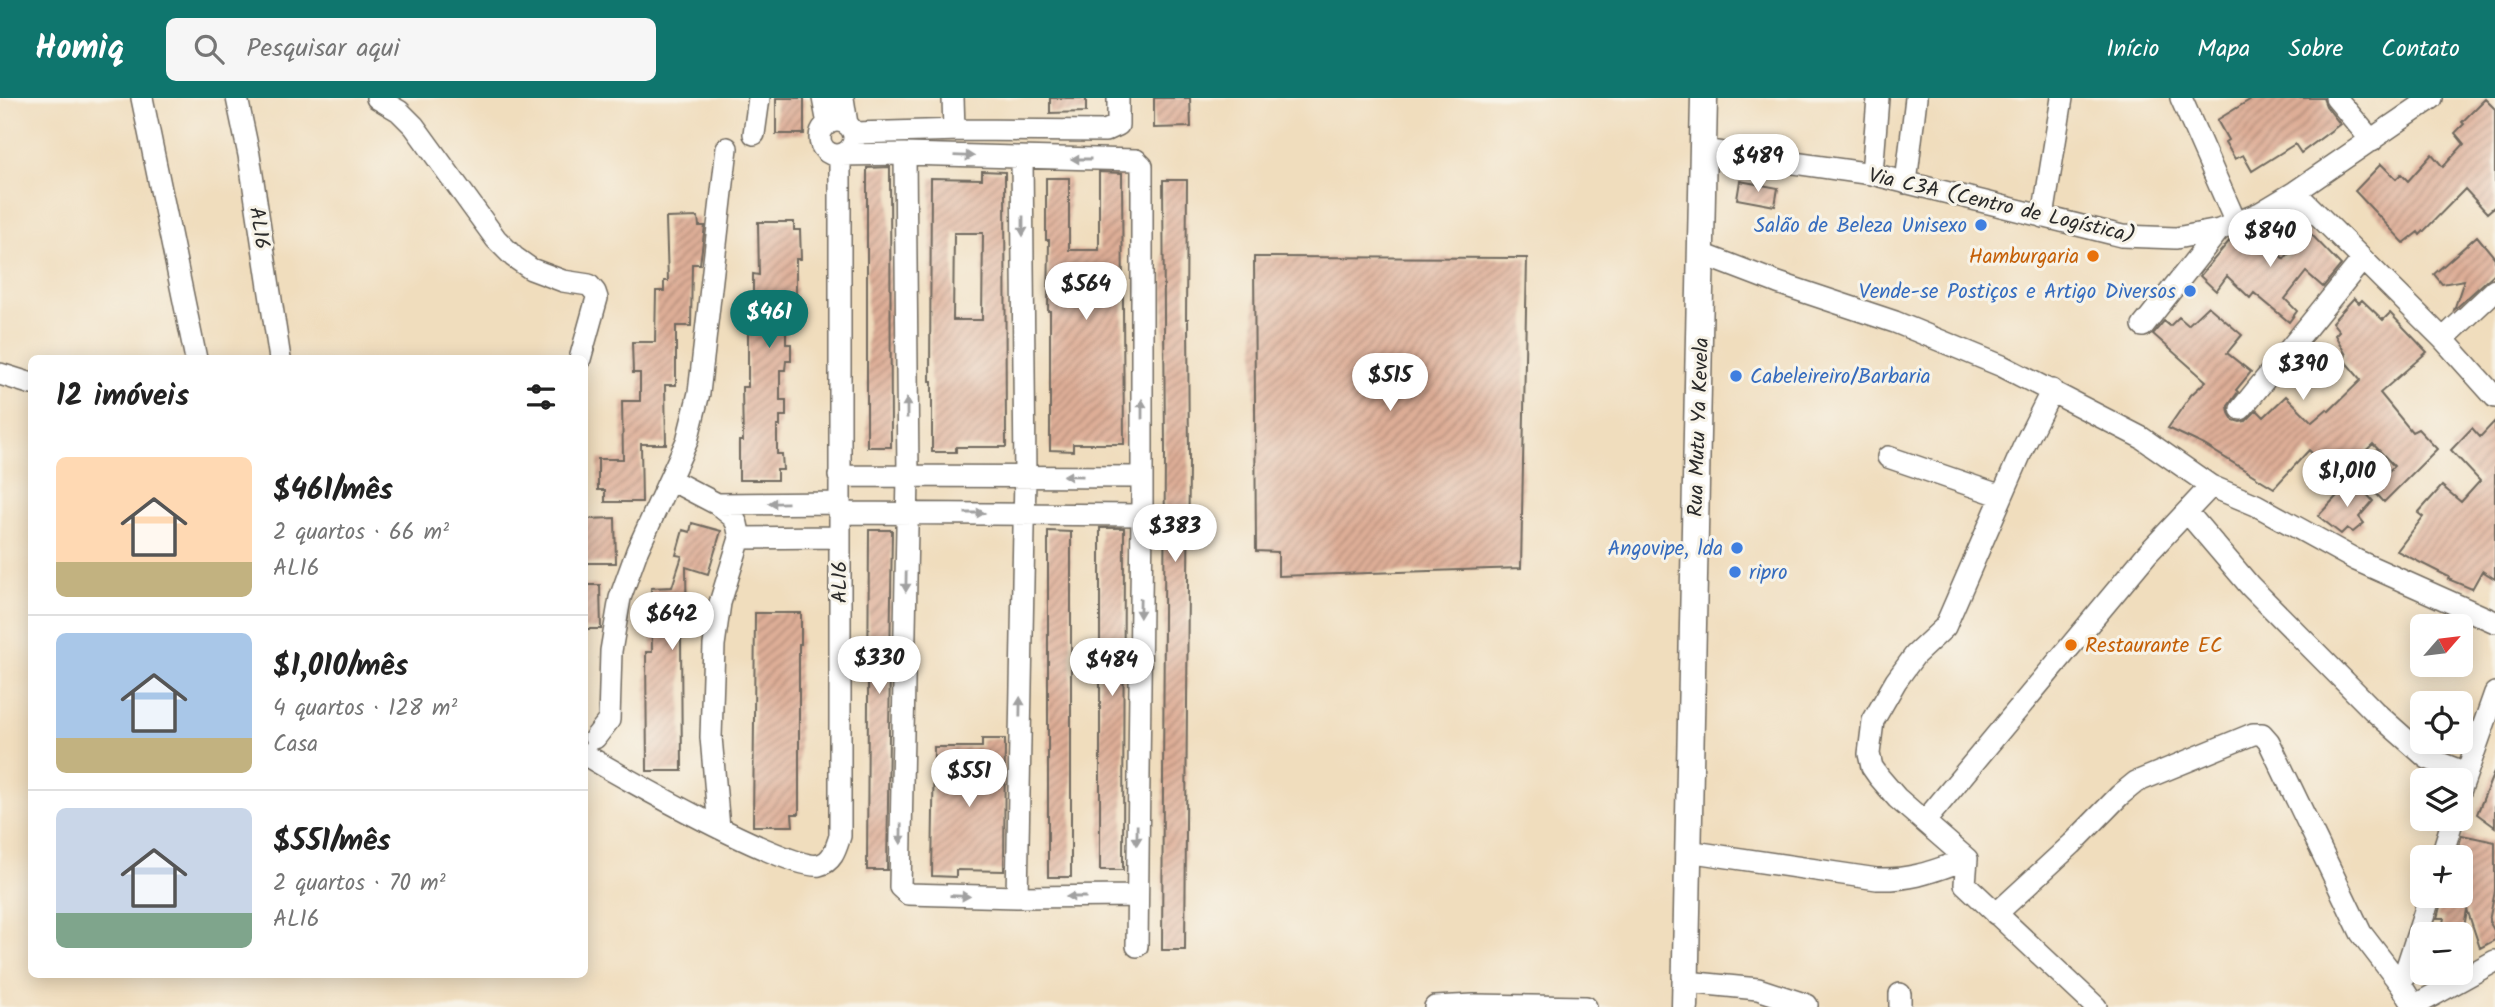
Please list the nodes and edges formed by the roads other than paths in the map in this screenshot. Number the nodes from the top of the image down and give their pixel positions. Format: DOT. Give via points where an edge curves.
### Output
graph roads {
  1 [pos="142,98"];
  2 [pos="237,98"];
  3 [pos="377,98"];
  4 [pos="759,98"];
  5 [pos="823,98"];
  6 [pos="843,98"];
  7 [pos="953,98"];
  8 [pos="1118,98"];
  9 [pos="1704,98"];
  10 [pos="1878,98"];
  11 [pos="1916,98"];
  12 [pos="2062,98"];
  13 [pos="2181,98"];
  14 [pos="2336,98"];
  15 [pos="2432,98"];
  16 [pos="843,127"];
  17 [pos="954,130"];
  18 [pos="754,134"];
  19 [pos="2372,141"];
  20 [pos="727,148"];
  21 [pos="1702,150"];
  22 [pos="905,154"];
  23 [pos="840,155"];
  24 [pos="1022,158"];
  25 [pos="1872,174"];
  26 [pos="1906,183"];
  27 [pos="2295,192"];
  28 [pos="2043,217"];
  29 [pos="2228,226"];
  30 [pos="1702,254"];
  31 [pos="2362,260"];
  32 [pos="2495,290"];
  33 [pos="2143,326"];
  34 [pos="2443,338"];
  35 [pos="195,355"];
  36 [pos="279,355"];
  37 [pos="581,355"];
  38 [pos="0,374"];
  39 [pos="28,383"];
  40 [pos="2052,390"];
  41 [pos="2495,397"];
  42 [pos="2241,409"];
  43 [pos="1888,457"];
  44 [pos="839,476"];
  45 [pos="908,476"];
  46 [pos="1024,476"];
  47 [pos="1142,477"];
  48 [pos="671,480"];
  49 [pos="2211,486"];
  50 [pos="2002,496"];
  51 [pos="717,504"];
  52 [pos="839,508"];
  53 [pos="2186,512"];
  54 [pos="907,513"];
  55 [pos="1024,513"];
  56 [pos="1142,515"];
  57 [pos="839,537"];
  58 [pos="740,538"];
  59 [pos="2495,622"];
  60 [pos="2495,693"];
  61 [pos="590,746"];
  62 [pos="2441,768"];
  63 [pos="2468,768"];
  64 [pos="1925,821"];
  65 [pos="719,828"];
  66 [pos="1687,851"];
  67 [pos="1967,859"];
  68 [pos="1136,896"];
  69 [pos="1017,897"];
  70 [pos="2426,908"];
  71 [pos="1996,914"];
  72 [pos="1137,946"];
  73 [pos="2495,961"];
  74 [pos="2401,985"];
  75 [pos="1686,995"];
  76 [pos="1807,1005"];
  77 [pos="2413,1006"];
  78 [pos="1435,1007"];
  79 [pos="1586,1007"];
  80 [pos="2096,1007"];
  1 -- 35 [label="street"];
  2 -- 36 [label="street, AL16"];
  3 -- 37 [label="street" via="414,126 513,257 563,281 589,285 595,292"];
  4 -- 18 [label="street"];
  5 -- 16 [label="street"];
  6 -- 16 [label="street"];
  7 -- 17 [label="street"];
  8 -- 17 [label="street" via="1118,125 1112,130"];
  9 -- 21 [label="main road, Rua Mutu Ya Kevela"];
  10 -- 25 [label="street"];
  11 -- 26 [label="street"];
  12 -- 28 [label="street"];
  13 -- 29 [label="street"];
  14 -- 19 [label="street"];
  15 -- 19 [label="street, Via C3A (Centro de Logística)"];
  16 -- 17 [label="street"];
  16 -- 23 [label="street" via="852,147"];
  16 -- 23 [label="street" via="821,133 822,144"];
  19 -- 27 [label="street, Via C3A (Centro de Logística)"];
  20 -- 48 [label="street" via="699,393"];
  21 -- 25 [label="street, Via C3A (Centro de Logística)"];
  21 -- 30 [label="main road, Rua Mutu Ya Kevela"];
  22 -- 23 [label="street"];
  22 -- 24 [label="street, one-way"];
  45 -- 22 [label="street, one-way"];
  23 -- 44 [label="street, AL16"];
  24 -- 46 [label="street, one-way"];
  47 -- 24 [label="street, one-way" via="1142,166 1136,160"];
  25 -- 26 [label="street, Via C3A (Centro de Logística)"];
  26 -- 28 [label="street, Via C3A (Centro de Logística)"];
  27 -- 29 [label="street, Via C3A (Centro de Logística)"];
  27 -- 31 [label="street"];
  28 -- 29 [label="street, Via C3A (Centro de Logística)" via="2149,238 2188,236"];
  29 -- 33 [label="street"];
  30 -- 40 [label="street" via="1895,322"];
  30 -- 66 [label="main road, Rua Mutu Ya Kevela"];
  31 -- 34 [label="street"];
  31 -- 42 [label="street"];
  32 -- 34 [label="street"];
  34 -- 41 [label="street"];
  38 -- 39 [label="street"];
  40 -- 49 [label="street" via="2142,439"];
  40 -- 50 [label="street"];
  43 -- 50 [label="street"];
  44 -- 45 [label="street"];
  44 -- 52 [label="street, AL16"];
  45 -- 46 [label="street"];
  45 -- 54 [label="street"];
  47 -- 46 [label="street, one-way"];
  46 -- 55 [label="street"];
  47 -- 56 [label="street"];
  48 -- 51 [label="street"];
  48 -- 61 [label="street" via="620,598 611,651 609,720"];
  49 -- 53 [label="street"];
  49 -- 59 [label="street" via="2256,505 2356,560"];
  50 -- 64 [label="street" via="1945,627 1915,655 1873,721 1872,767 1897,799"];
  52 -- 51 [label="street, one-way"];
  51 -- 58 [label="street" via="733,517"];
  52 -- 54 [label="street"];
  52 -- 57 [label="street, AL16"];
  53 -- 62 [label="street" via="2250,586 2374,711"];
  53 -- 64 [label="street"];
  54 -- 55 [label="street, one-way"];
  54 -- 69 [label="street, one-way" via="901,887 908,894"];
  55 -- 56 [label="street"];
  69 -- 55 [label="street, one-way"];
  56 -- 68 [label="street, one-way"];
  57 -- 58 [label="street"];
  57 -- 65 [label="street, AL16" via="840,836 836,848 830,860 807,865"];
  58 -- 65 [label="street" via="713,645 711,737"];
  60 -- 63 [label="street"];
  61 -- 65 [label="street, AL16"];
  64 -- 67 [label="street"];
  66 -- 67 [label="street" via="1903,880"];
  66 -- 75 [label="main road, Rua Mutu Ya Kevela"];
  67 -- 71 [label="street" via="1965,884"];
  68 -- 69 [label="street, one-way"];
  68 -- 72 [label="street"];
  70 -- 74 [label="street"];
  71 -- 74 [label="street" via="2136,782 2262,734 2361,933"];
  71 -- 80 [label="street"];
  73 -- 77 [label="street"];
  74 -- 77 [label="street"];
  75 -- 76 [label="street" via="1758,989"];
  78 -- 79 [label="street"];
}
